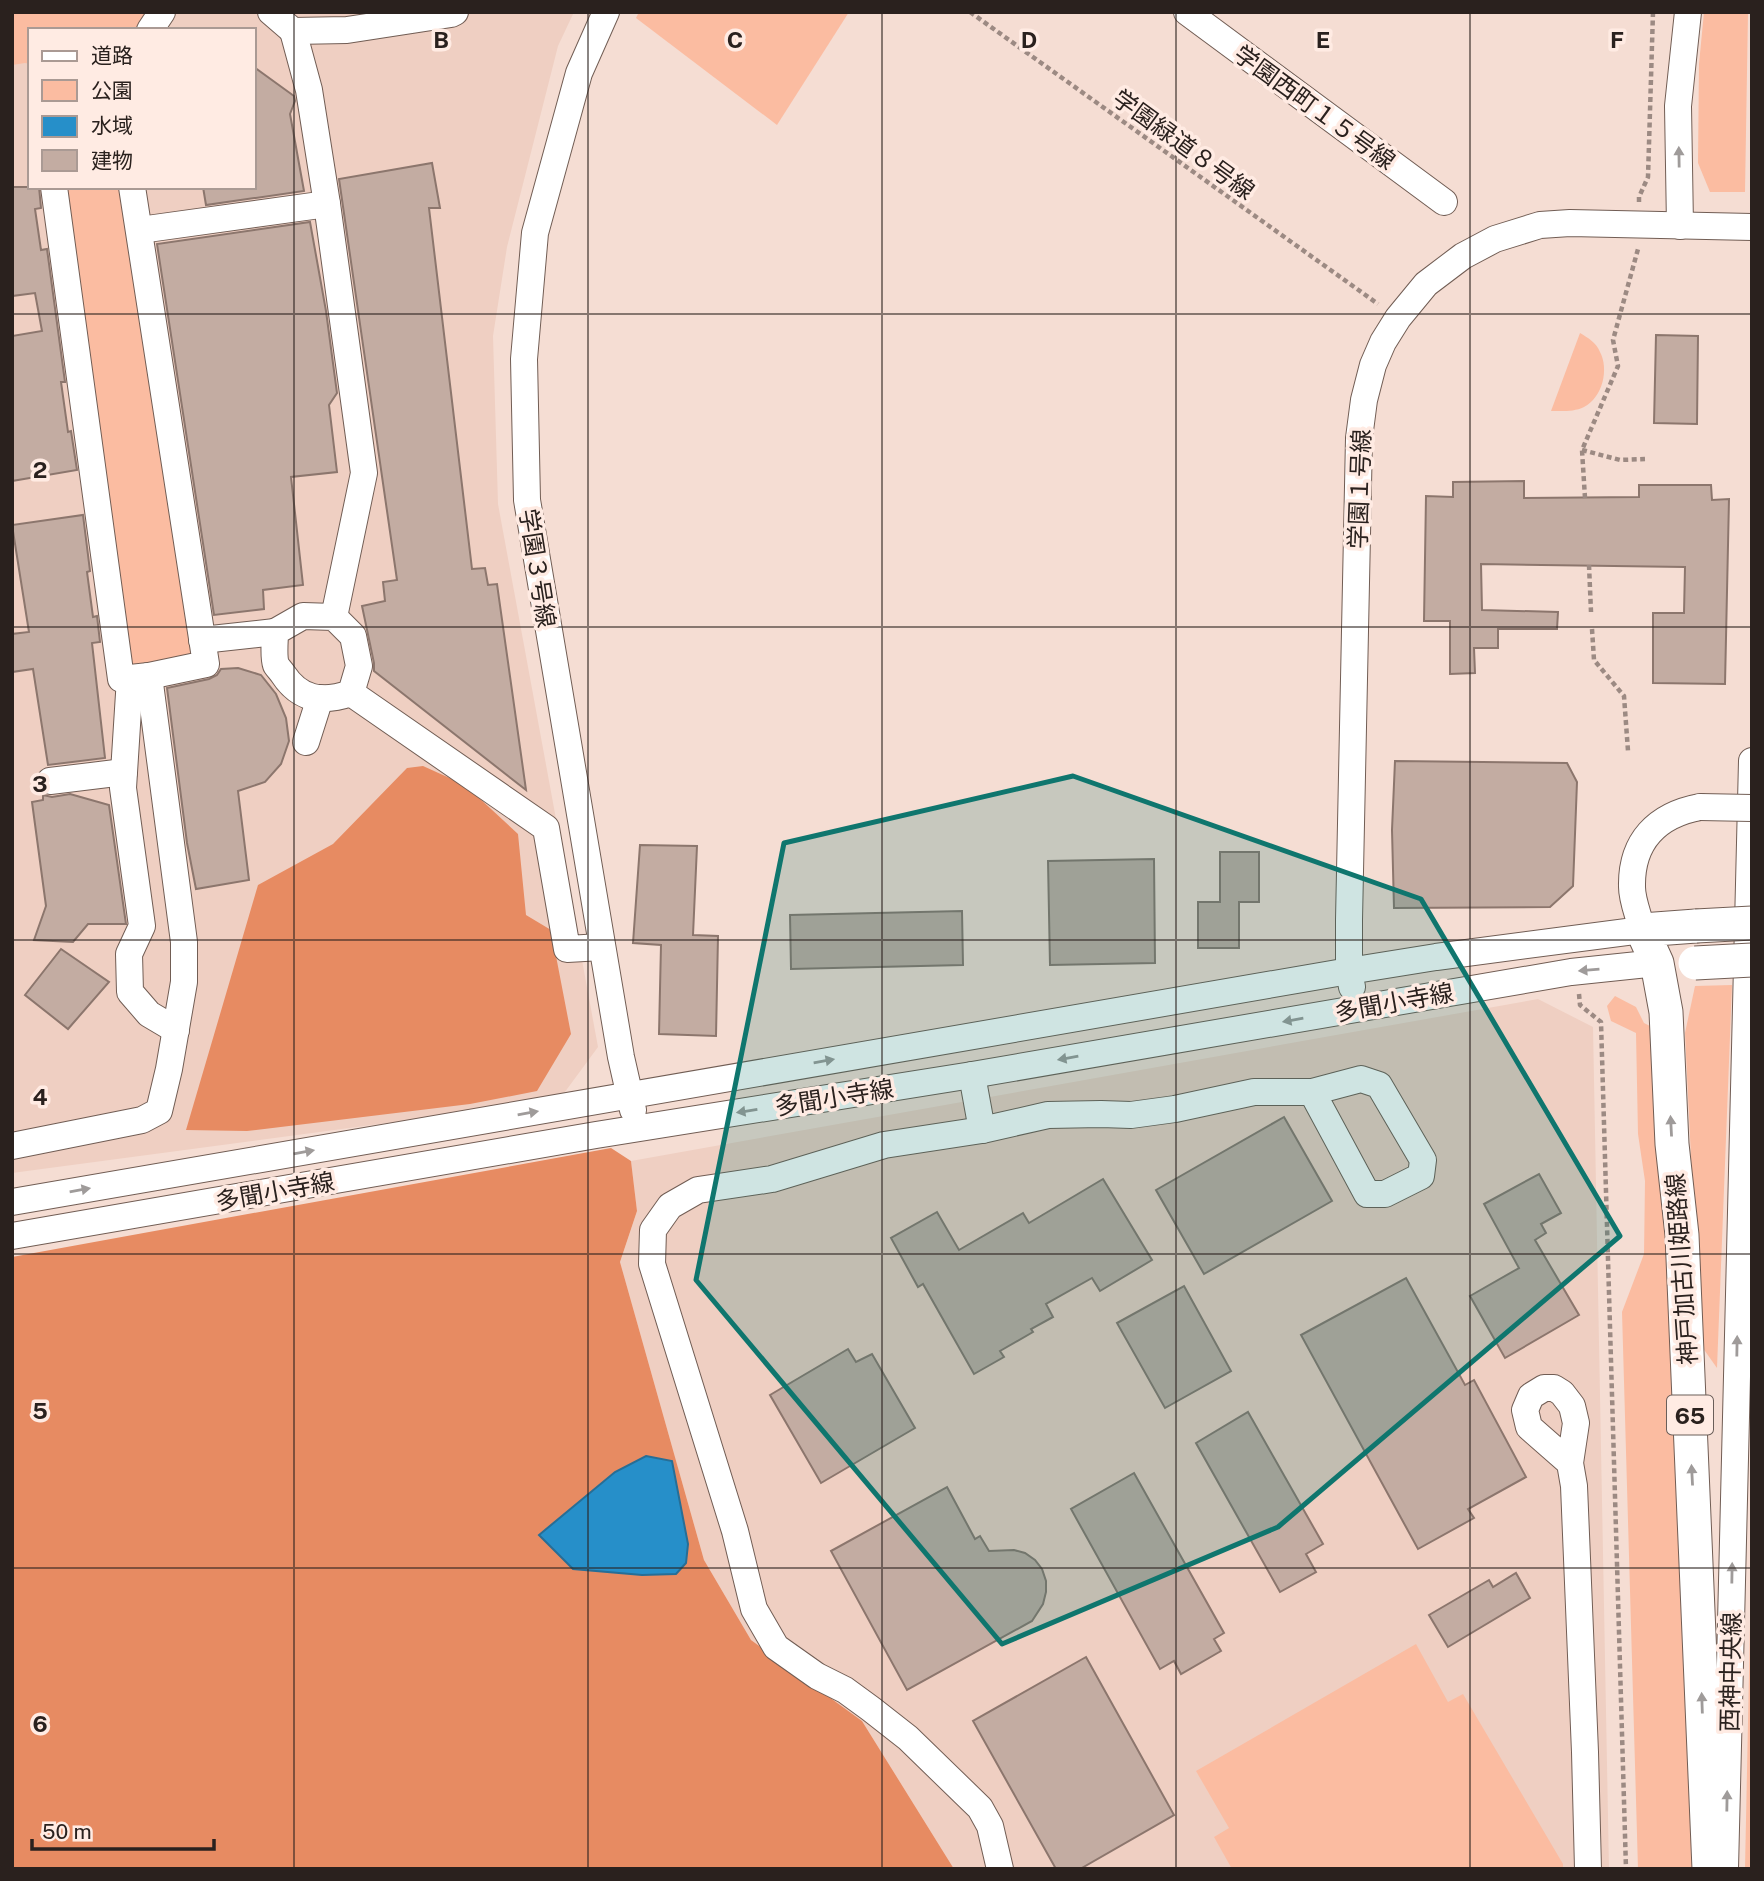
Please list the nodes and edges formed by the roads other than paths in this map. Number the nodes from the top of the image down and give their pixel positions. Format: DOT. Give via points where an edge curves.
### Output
graph roads {
  1 [pos="162,12"];
  2 [pos="271,12"];
  3 [pos="456,12"];
  4 [pos="606,12"];
  5 [pos="1187,12"];
  6 [pos="1688,12"];
  7 [pos="151,28"];
  8 [pos="293,31"];
  9 [pos="54,189"];
  10 [pos="132,189"];
  11 [pos="1444,202"];
  12 [pos="327,204"];
  13 [pos="1680,226"];
  14 [pos="1752,227"];
  15 [pos="140,230"];
  16 [pos="334,617"];
  17 [pos="275,632"];
  18 [pos="202,640"];
  19 [pos="140,677"];
  20 [pos="351,693"];
  21 [pos="320,698"];
  22 [pos="306,742"];
  23 [pos="1752,761"];
  24 [pos="124,772"];
  25 [pos="50,781"];
  26 [pos="1752,808"];
  27 [pos="176,892"];
  28 [pos="1752,923"];
  29 [pos="142,926"];
  30 [pos="1642,930"];
  31 [pos="602,947"];
  32 [pos="1752,960"];
  33 [pos="1657,963"];
  34 [pos="1349,971"];
  35 [pos="1355,1009"];
  36 [pos="176,1030"];
  37 [pos="972,1075"];
  38 [pos="1312,1092"];
  39 [pos="629,1095"];
  40 [pos="638,1128"];
  41 [pos="982,1130"];
  42 [pos="12,1146"];
  43 [pos="12,1202"];
  44 [pos="12,1236"];
  45 [pos="1570,1463"];
  46 [pos="1000,1869"];
  47 [pos="1588,1869"];
  48 [pos="1709,1869"];
  49 [pos="1725,1869"];
  1 -- 7 [label="street"];
  2 -- 8 [label="street"];
  3 -- 8 [label="street" via="347,30"];
  4 -- 31 [label="street, 学園３号線" via="579,74 535,233 524,359 527,500"];
  5 -- 11 [label="street, 学園西町１５号線"];
  13 -- 6 [label="street, one-way" via="1678,106"];
  8 -- 12 [label="street" via="309,90"];
  9 -- 19 [label="street" via="121,679"];
  10 -- 15 [label="street"];
  12 -- 15 [label="street"];
  12 -- 16 [label="street" via="364,473"];
  13 -- 14 [label="street, 学園１号線"];
  13 -- 34 [label="street, 学園１号線" via="1570,223 1495,239 1426,284 1383,342 1364,400 1359,438"];
  15 -- 18 [label="street"];
  16 -- 17 [label="street" via="303,615"];
  16 -- 20 [label="street" via="355,646 359,666"];
  17 -- 18 [label="street"];
  17 -- 21 [label="street" via="275,663 291,687"];
  18 -- 19 [label="street" via="206,664"];
  19 -- 24 [label="street"];
  19 -- 27 [label="street"];
  20 -- 21 [label="street"];
  20 -- 31 [label="street" via="546,828 567,949"];
  21 -- 22 [label="street"];
  49 -- 23 [label="street, 西神中央線, one-way"];
  24 -- 25 [label="street"];
  24 -- 29 [label="street"];
  26 -- 30 [label="street, bridge" via="1684,810 1666,817 1646,836 1637,851 1632,889"];
  27 -- 29 [label="street"];
  27 -- 36 [label="street" via="184,942 184,982"];
  28 -- 30 [label="main road, bridge"];
  29 -- 36 [label="street" via="129,954 130,992 149,1014"];
  30 -- 33 [label="main road, 神戸加古川姫路線 / 65"];
  30 -- 34 [label="street, 多聞小寺線"];
  31 -- 39 [label="street, 学園３号線"];
  32 -- 33 [label="main road, bridge"];
  33 -- 35 [label="street, 多聞小寺線, one-way" via="1571,972"];
  48 -- 33 [label="main road, 神戸加古川姫路線 / 65, one-way" via="1682,1235"];
  34 -- 35 [label="street, 学園１号線"];
  39 -- 34 [label="street, 多聞小寺線, one-way"];
  35 -- 37 [label="street, 多聞小寺線, one-way"];
  36 -- 42 [label="street" via="159,1111 142,1120"];
  37 -- 40 [label="street, 多聞小寺線, one-way"];
  37 -- 41 [label="street"];
  38 -- 38 [label="street" via="1367,1194 1385,1194 1421,1176 1423,1160 1379,1085 1361,1079"];
  38 -- 41 [label="street" via="1254,1092 1131,1115 1048,1115"];
  39 -- 40 [label="street, 学園３号線"];
  43 -- 39 [label="street, 多聞小寺線, one-way"];
  40 -- 44 [label="street, 多聞小寺線"];
  41 -- 46 [label="street" via="884,1145 772,1179 698,1190 670,1206 653,1230 652,1264 735,1531 754,1609 776,1647 899,1730 981,1808"];
  45 -- 47 [label="street"];
}
